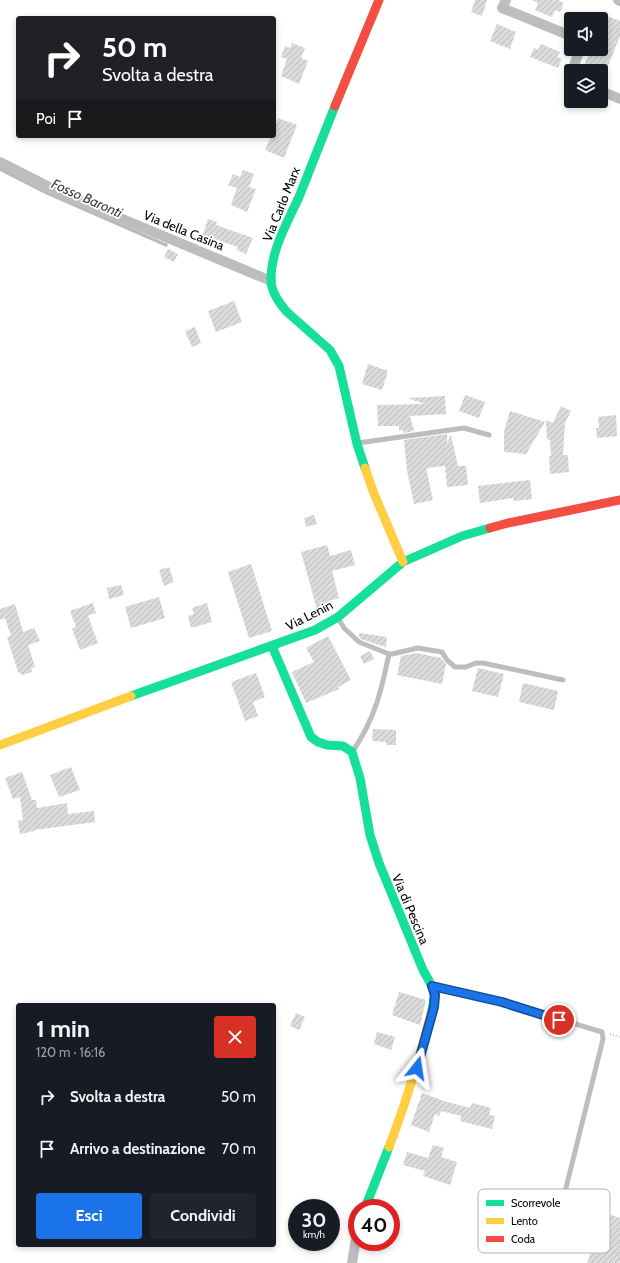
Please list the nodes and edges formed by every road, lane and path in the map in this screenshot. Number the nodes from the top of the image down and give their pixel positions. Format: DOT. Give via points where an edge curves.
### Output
graph roads {
  1 [pos="379,0"];
  2 [pos="506,0"];
  3 [pos="564,33"];
  4 [pos="608,94"];
  5 [pos="620,99"];
  6 [pos="0,162"];
  7 [pos="271,281"];
  8 [pos="489,435"];
  9 [pos="357,444"];
  10 [pos="620,500"];
  11 [pos="403,562"];
  12 [pos="338,617"];
  13 [pos="272,646"];
  14 [pos="389,654"];
  15 [pos="564,680"];
  16 [pos="0,745"];
  17 [pos="352,752"];
  18 [pos="432,986"];
  19 [pos="566,1189"];
  20 [pos="368,1199"];
  21 [pos="354,1251"];
  22 [pos="352,1263"];
  1 -- 7 [label="street, Via Carlo Marx" via="282,232"];
  2 -- 3 [label="street" via="502,8"];
  4 -- 5 [label="street"];
  6 -- 7 [label="street, Via della Casina" via="65,195"];
  7 -- 9 [label="street, Via Carlo Marx" via="281,305 330,350 339,366"];
  8 -- 9 [label="lane" via="464,428"];
  9 -- 11 [label="street, Via Carlo Marx" via="373,491"];
  10 -- 11 [label="street, Via Lenin" via="479,531"];
  11 -- 12 [label="street, Via Lenin"];
  12 -- 13 [label="street, Via Lenin" via="315,630"];
  12 -- 14 [label="lane" via="344,628 359,642"];
  13 -- 16 [label="street, Via Lenin"];
  13 -- 17 [label="street" via="311,737 327,745 343,746"];
  14 -- 15 [label="lane" via="418,648 442,652 455,667 483,663"];
  14 -- 17 [label="lane" via="377,704"];
  17 -- 18 [label="street, Via di Pescina" via="378,863"];
  18 -- 19 [label="lane" via="502,1002 602,1032 603,1039"];
  18 -- 20 [label="street, Via di Pescina" via="435,995 434,1007 417,1068 402,1114"];
  21 -- 22 [label="street"];
}
